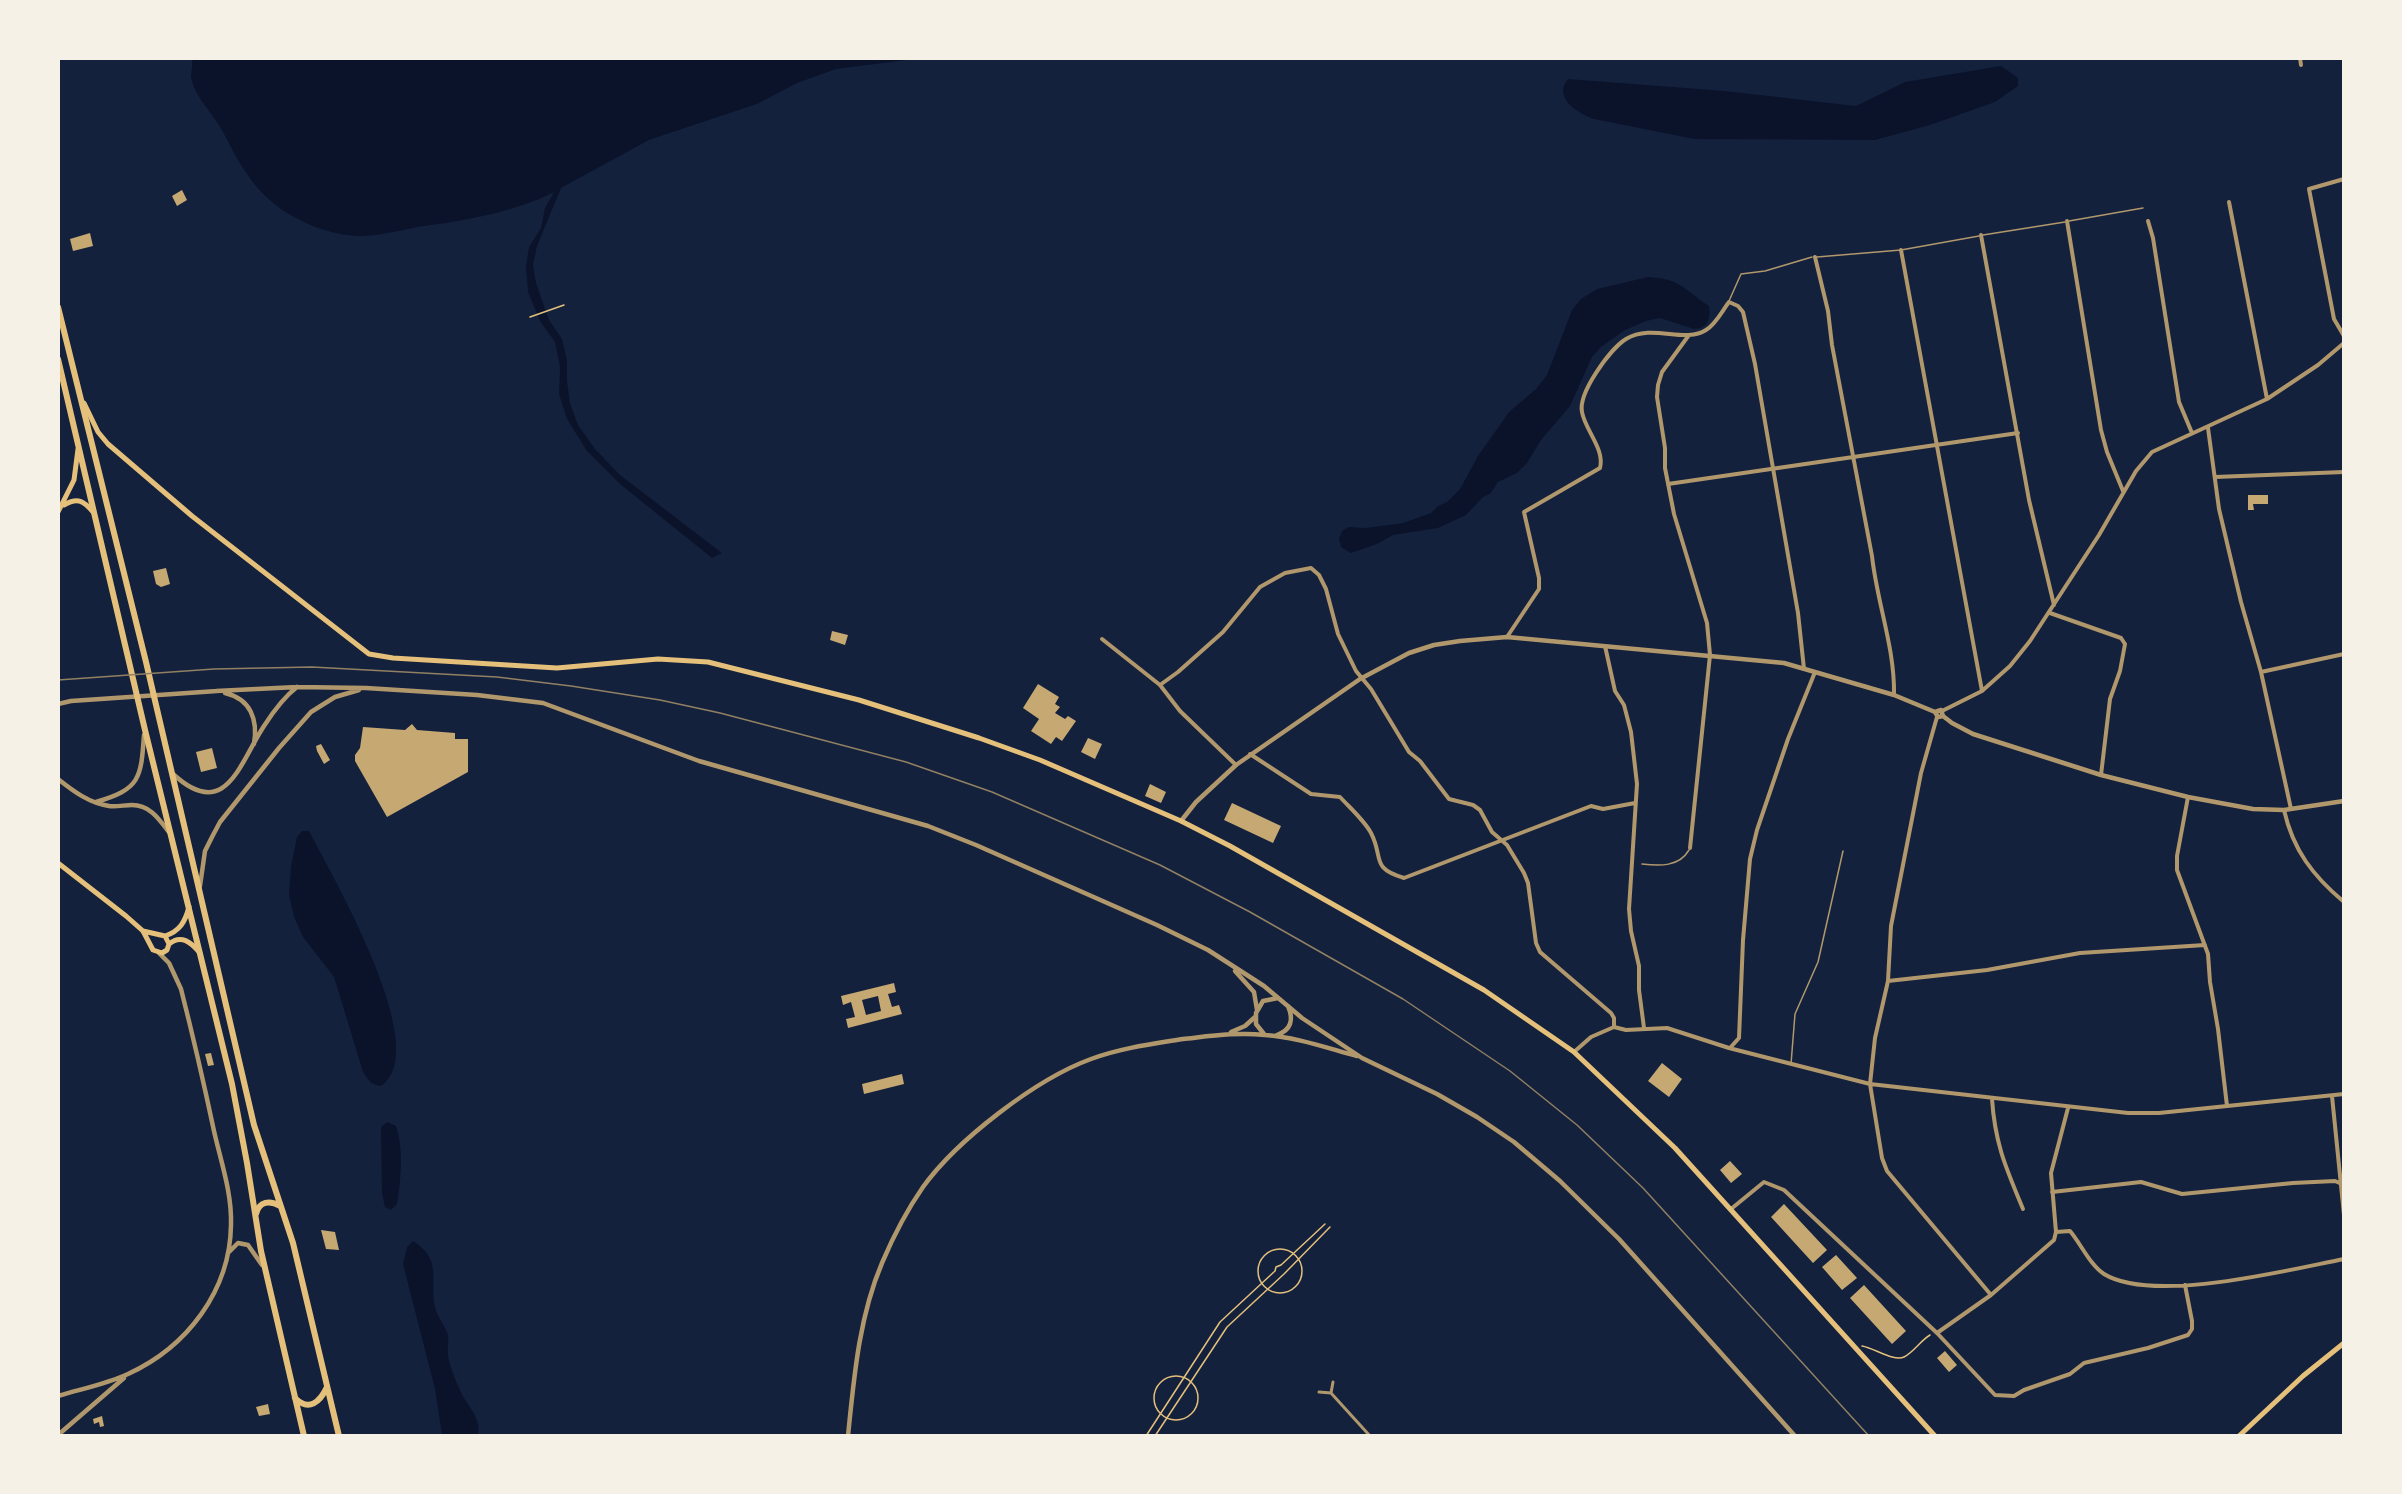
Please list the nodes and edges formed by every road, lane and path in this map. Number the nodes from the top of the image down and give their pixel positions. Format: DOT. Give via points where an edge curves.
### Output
graph roads {
  1 [pos="2300,58"];
  2 [pos="2301,65"];
  3 [pos="2343,179"];
  4 [pos="2229,202"];
  5 [pos="2143,208"];
  6 [pos="2067,221"];
  7 [pos="2148,221"];
  8 [pos="1981,235"];
  9 [pos="1901,250"];
  10 [pos="1815,257"];
  11 [pos="1729,302"];
  12 [pos="564,305"];
  13 [pos="58,307"];
  14 [pos="530,317"];
  15 [pos="1689,335"];
  16 [pos="2343,336"];
  17 [pos="2343,344"];
  18 [pos="58,359"];
  19 [pos="80,396"];
  20 [pos="2267,399"];
  21 [pos="2208,428"];
  22 [pos="2192,433"];
  23 [pos="2018,434"];
  24 [pos="79,445"];
  25 [pos="1937,446"];
  26 [pos="1854,457"];
  27 [pos="1772,469"];
  28 [pos="2343,472"];
  29 [pos="2214,477"];
  30 [pos="1668,483"];
  31 [pos="2123,491"];
  32 [pos="63,506"];
  33 [pos="58,512"];
  34 [pos="96,515"];
  35 [pos="2054,605"];
  36 [pos="2050,613"];
  37 [pos="1507,637"];
  38 [pos="1102,639"];
  39 [pos="1605,644"];
  40 [pos="2343,654"];
  41 [pos="1710,655"];
  42 [pos="1804,669"];
  43 [pos="1815,672"];
  44 [pos="2262,672"];
  45 [pos="1360,679"];
  46 [pos="1160,685"];
  47 [pos="297,687"];
  48 [pos="366,688"];
  49 [pos="216,691"];
  50 [pos="1982,691"];
  51 [pos="1894,695"];
  52 [pos="58,705"];
  53 [pos="1939,714"];
  54 [pos="145,730"];
  55 [pos="254,744"];
  56 [pos="1250,754"];
  57 [pos="1236,765"];
  58 [pos="172,773"];
  59 [pos="2102,775"];
  60 [pos="58,779"];
  61 [pos="2188,797"];
  62 [pos="2343,801"];
  63 [pos="96,802"];
  64 [pos="1635,803"];
  65 [pos="2287,809"];
  66 [pos="1180,821"];
  67 [pos="172,837"];
  68 [pos="1500,839"];
  69 [pos="1690,848"];
  70 [pos="1843,851"];
  71 [pos="58,863"];
  72 [pos="1642,864"];
  73 [pos="200,895"];
  74 [pos="2343,902"];
  75 [pos="189,905"];
  76 [pos="142,931"];
  77 [pos="157,936"];
  78 [pos="165,936"];
  79 [pos="151,945"];
  80 [pos="2205,945"];
  81 [pos="168,947"];
  82 [pos="159,953"];
  83 [pos="201,955"];
  84 [pos="170,963"];
  85 [pos="1226,963"];
  86 [pos="1887,981"];
  87 [pos="1279,998"];
  88 [pos="1287,1003"];
  89 [pos="1257,1010"];
  90 [pos="1255,1017"];
  91 [pos="1614,1027"];
  92 [pos="1644,1028"];
  93 [pos="1228,1033"];
  94 [pos="1267,1035"];
  95 [pos="1274,1036"];
  96 [pos="1729,1048"];
  97 [pos="1574,1052"];
  98 [pos="1362,1058"];
  99 [pos="1791,1065"];
  100 [pos="1870,1084"];
  101 [pos="2343,1094"];
  102 [pos="2332,1096"];
  103 [pos="1992,1099"];
  104 [pos="2227,1106"];
  105 [pos="2068,1108"];
  106 [pos="2342,1184"];
  107 [pos="2052,1192"];
  108 [pos="281,1206"];
  109 [pos="1731,1209"];
  110 [pos="2023,1209"];
  111 [pos="2343,1215"];
  112 [pos="256,1217"];
  113 [pos="1325,1224"];
  114 [pos="1330,1227"];
  115 [pos="2056,1232"];
  116 [pos="229,1252"];
  117 [pos="1293,1254"];
  118 [pos="1298,1258"];
  119 [pos="2343,1259"];
  120 [pos="266,1271"];
  121 [pos="1262,1283"];
  122 [pos="2185,1285"];
  123 [pos="1267,1288"];
  124 [pos="1991,1295"];
  125 [pos="1937,1333"];
  126 [pos="2343,1343"];
  127 [pos="1854,1347"];
  128 [pos="126,1376"];
  129 [pos="1184,1378"];
  130 [pos="1191,1382"];
  131 [pos="1333,1382"];
  132 [pos="328,1386"];
  133 [pos="1319,1392"];
  134 [pos="1331,1393"];
  135 [pos="58,1396"];
  136 [pos="295,1397"];
  137 [pos="1160,1414"];
  138 [pos="1167,1418"];
  139 [pos="58,1436"];
  140 [pos="304,1436"];
  141 [pos="339,1436"];
  142 [pos="848,1436"];
  143 [pos="1146,1436"];
  144 [pos="1155,1436"];
  145 [pos="1370,1436"];
  146 [pos="1795,1436"];
  147 [pos="1935,1436"];
  148 [pos="2239,1436"];
  1 -- 2 [label="street"];
  3 -- 16 [label="street" via="2309,189 2334,319"];
  4 -- 20 [label="street"];
  5 -- 6 [label="lane"];
  6 -- 8 [label="lane"];
  6 -- 31 [label="street" via="2101,430 2106,453"];
  7 -- 22 [label="street" via="2179,402"];
  8 -- 9 [label="lane"];
  8 -- 23 [label="street"];
  9 -- 10 [label="lane"];
  9 -- 25 [label="street"];
  10 -- 11 [label="lane" via="1741,274"];
  10 -- 26 [label="street"];
  11 -- 15 [label="street" via="1712,326"];
  11 -- 27 [label="street" via="1738,306 1745,318"];
  12 -- 14 [label="path"];
  13 -- 19 [label="main road"];
  15 -- 30 [label="street" via="1662,372 1658,385"];
  15 -- 37 [label="street" via="1642,332 1627,338 1592,380 1582,412 1600,456 1600,468 1524,512 1539,589"];
  17 -- 20 [label="street"];
  18 -- 24 [label="main road"];
  19 -- 58 [label="main road"];
  19 -- 66 [label="main road" via="108,444 192,516 369,654 557,668 658,659 708,662 921,718 1040,760"];
  20 -- 21 [label="street"];
  21 -- 22 [label="street"];
  21 -- 29 [label="street"];
  22 -- 31 [label="street" via="2152,452"];
  23 -- 25 [label="street"];
  23 -- 35 [label="street"];
  24 -- 32 [label="main road" via="74,480"];
  24 -- 34 [label="main road"];
  25 -- 26 [label="street"];
  25 -- 50 [label="street"];
  26 -- 27 [label="street"];
  26 -- 51 [label="street" via="1889,643"];
  27 -- 30 [label="street"];
  27 -- 42 [label="street"];
  28 -- 29 [label="street"];
  29 -- 44 [label="street" via="2238,590"];
  30 -- 41 [label="street" via="1707,622"];
  31 -- 35 [label="street"];
  32 -- 33 [label="main road"];
  32 -- 34 [label="main road" via="80,500"];
  34 -- 54 [label="main road"];
  35 -- 36 [label="street"];
  36 -- 50 [label="street" via="2010,666"];
  36 -- 59 [label="street" via="2121,638 2125,644 2110,699"];
  37 -- 39 [label="street"];
  37 -- 45 [label="street" via="1434,645"];
  38 -- 46 [label="street"];
  39 -- 41 [label="street"];
  39 -- 64 [label="street" via="1615,691 1624,705 1631,732 1637,784"];
  40 -- 44 [label="street"];
  41 -- 42 [label="street"];
  41 -- 69 [label="street"];
  42 -- 43 [label="street"];
  43 -- 51 [label="street"];
  43 -- 96 [label="street" via="1788,739 1750,859 1739,1038"];
  44 -- 65 [label="street"];
  45 -- 46 [label="street" via="1338,634 1326,589 1311,568 1285,573 1260,587 1223,632"];
  45 -- 56 [label="street"];
  45 -- 68 [label="street" via="1371,689 1409,752 1444,794 1452,801 1477,807"];
  46 -- 57 [label="street" via="1180,711"];
  47 -- 48 [label="street"];
  47 -- 49 [label="street"];
  47 -- 55 [label="street" via="286,696"];
  48 -- 73 [label="street" via="335,697 311,712 279,748 220,822 205,851"];
  48 -- 85 [label="street" via="477,695 556,706 699,761 928,826 1157,925"];
  49 -- 52 [label="street"];
  49 -- 55 [label="street" via="237,696 248,705 255,722"];
  50 -- 53 [label="street"];
  51 -- 53 [label="street"];
  53 -- 59 [label="street" via="1973,734"];
  53 -- 86 [label="street" via="1921,773 1891,926"];
  54 -- 63 [label="street" via="136,781 118,795"];
  54 -- 67 [label="main road"];
  55 -- 58 [label="street" via="236,776 219,789 192,789"];
  56 -- 57 [label="street"];
  56 -- 68 [label="street" via="1311,794 1340,797 1370,832 1380,865 1388,873 1404,878"];
  57 -- 66 [label="street"];
  58 -- 73 [label="main road"];
  59 -- 61 [label="street"];
  60 -- 63 [label="street"];
  61 -- 65 [label="street" via="2253,809"];
  61 -- 80 [label="street" via="2177,870"];
  62 -- 65 [label="street"];
  63 -- 67 [label="street" via="147,808"];
  64 -- 68 [label="street" via="1603,809 1591,806"];
  64 -- 92 [label="street" via="1629,909"];
  65 -- 74 [label="street" via="2297,849 2325,887"];
  66 -- 97 [label="main road" via="1246,854 1484,990"];
  67 -- 75 [label="main road"];
  68 -- 91 [label="street" via="1526,877 1540,952 1611,1013"];
  69 -- 72 [label="lane" via="1672,864"];
  70 -- 99 [label="lane" via="1818,962 1795,1014"];
  71 -- 76 [label="main road"];
  73 -- 108 [label="main road" via="254,1125"];
  75 -- 78 [label="main road" via="183,924"];
  75 -- 83 [label="main road"];
  76 -- 77 [label="main road"];
  76 -- 79 [label="main road"];
  77 -- 78 [label="main road"];
  77 -- 79 [label="main road"];
  78 -- 81 [label="main road"];
  79 -- 82 [label="main road"];
  80 -- 86 [label="street" via="2080,953 1987,970"];
  80 -- 104 [label="street"];
  81 -- 82 [label="main road"];
  81 -- 83 [label="main road" via="179,939 188,941"];
  81 -- 84 [label="street"];
  82 -- 84 [label="street"];
  83 -- 112 [label="main road" via="237,1110"];
  84 -- 116 [label="street" via="186,1010 228,1189"];
  85 -- 87 [label="street"];
  85 -- 89 [label="street" via="1250,986"];
  86 -- 100 [label="street"];
  87 -- 88 [label="street"];
  87 -- 89 [label="street" via="1263,1001"];
  88 -- 95 [label="street" via="1290,1025"];
  88 -- 98 [label="street" via="1302,1018"];
  89 -- 90 [label="street"];
  90 -- 93 [label="street"];
  90 -- 94 [label="street" via="1258,1028"];
  91 -- 92 [label="street"];
  91 -- 97 [label="street" via="1592,1037"];
  92 -- 96 [label="street" via="1667,1028"];
  93 -- 94 [label="street"];
  93 -- 142 [label="street" via="1131,1047 1070,1068 1008,1108 937,1170 922,1188 881,1264 857,1358"];
  94 -- 95 [label="street"];
  95 -- 98 [label="street"];
  96 -- 99 [label="street"];
  97 -- 109 [label="main road" via="1675,1148"];
  98 -- 146 [label="street" via="1478,1117 1548,1170 1619,1239"];
  99 -- 100 [label="street"];
  100 -- 103 [label="street"];
  100 -- 124 [label="street" via="1887,1171"];
  101 -- 102 [label="street"];
  102 -- 104 [label="street"];
  102 -- 106 [label="street"];
  103 -- 105 [label="street"];
  103 -- 110 [label="street" via="2000,1153"];
  104 -- 105 [label="street" via="2139,1113"];
  105 -- 107 [label="street" via="2053,1160"];
  106 -- 107 [label="street" via="2293,1183 2182,1194 2141,1182"];
  106 -- 111 [label="street"];
  107 -- 115 [label="street"];
  108 -- 112 [label="main road" via="264,1203 257,1209"];
  108 -- 132 [label="main road"];
  109 -- 125 [label="street" via="1764,1182 1784,1190"];
  109 -- 127 [label="main road"];
  112 -- 120 [label="main road"];
  113 -- 117 [label="path"];
  114 -- 118 [label="path"];
  115 -- 122 [label="street" via="2070,1231 2105,1274 2130,1282"];
  115 -- 124 [label="street" via="2054,1240"];
  116 -- 120 [label="street" via="238,1243 248,1245"];
  116 -- 128 [label="street" via="217,1291 206,1309 177,1342"];
  117 -- 118 [label="path"];
  117 -- 121 [label="path"];
  117 -- 121 [label="path" via="1279,1249 1266,1254 1259,1265"];
  118 -- 123 [label="path"];
  118 -- 123 [label="path" via="1301,1275 1295,1287 1282,1292"];
  119 -- 122 [label="street" via="2236,1280"];
  120 -- 136 [label="main road"];
  121 -- 123 [label="path"];
  121 -- 129 [label="path" via="1220,1322"];
  122 -- 125 [label="street" via="2192,1321 2188,1335 2084,1362 2070,1374 2014,1396 1995,1395"];
  123 -- 130 [label="path" via="1227,1327"];
  124 -- 125 [label="street"];
  125 -- 127 [label="path" via="1898,1359 1875,1348"];
  126 -- 148 [label="main road"];
  127 -- 147 [label="main road"];
  128 -- 135 [label="street"];
  128 -- 139 [label="street"];
  129 -- 130 [label="path"];
  129 -- 137 [label="path"];
  129 -- 137 [label="path" via="1170,1377 1159,1384 1154,1401"];
  130 -- 138 [label="path"];
  130 -- 138 [label="path" via="1198,1396 1195,1409 1180,1420"];
  131 -- 134 [label="street"];
  132 -- 136 [label="main road" via="312,1405"];
  132 -- 141 [label="main road"];
  133 -- 134 [label="street"];
  134 -- 145 [label="street"];
  136 -- 140 [label="main road"];
  137 -- 138 [label="path"];
  137 -- 143 [label="path"];
  138 -- 144 [label="path"];
}
